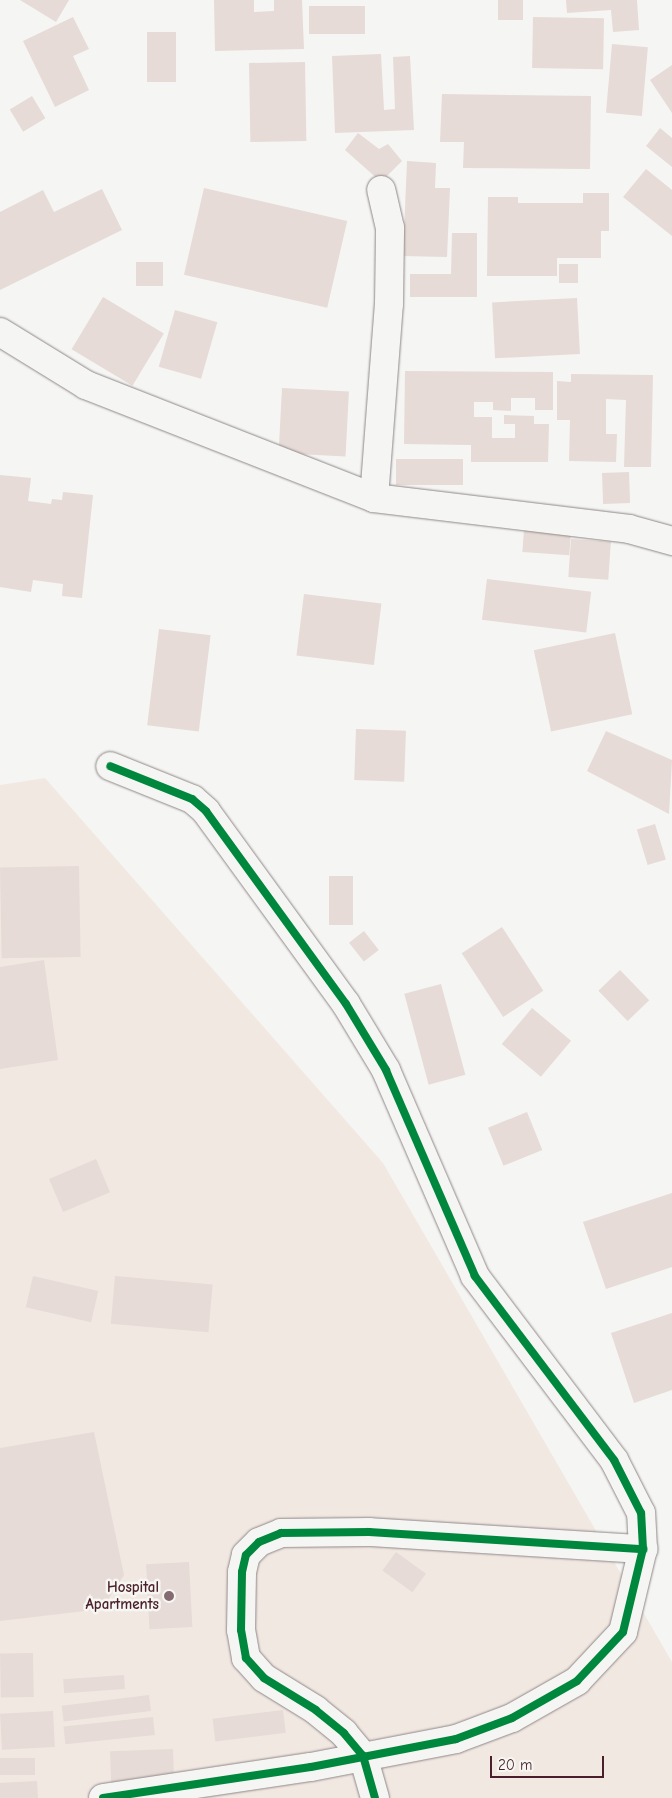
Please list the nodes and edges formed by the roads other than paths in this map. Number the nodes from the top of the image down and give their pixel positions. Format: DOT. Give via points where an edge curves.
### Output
graph roads {
  1 [pos="381,190"];
  2 [pos="0,332"];
  3 [pos="374,498"];
  4 [pos="672,541"];
  5 [pos="110,766"];
  6 [pos="643,1549"];
  7 [pos="363,1756"];
  8 [pos="103,1798"];
  9 [pos="376,1798"];
  1 -- 3 [label="street" via="390,228 390,304"];
  2 -- 3 [label="street" via="86,385"];
  3 -- 4 [label="street" via="619,528"];
  5 -- 6 [label="street" via="192,799 206,811 346,1004 386,1070 475,1276 614,1460 641,1513"];
  6 -- 7 [label="street" via="623,1632 577,1681 512,1718 456,1739"];
  6 -- 7 [label="street" via="369,1532 281,1533 259,1542 246,1555 242,1572 241,1630 246,1658 264,1678 316,1710 344,1733"];
  7 -- 8 [label="street"];
  7 -- 9 [label="street"];
}
